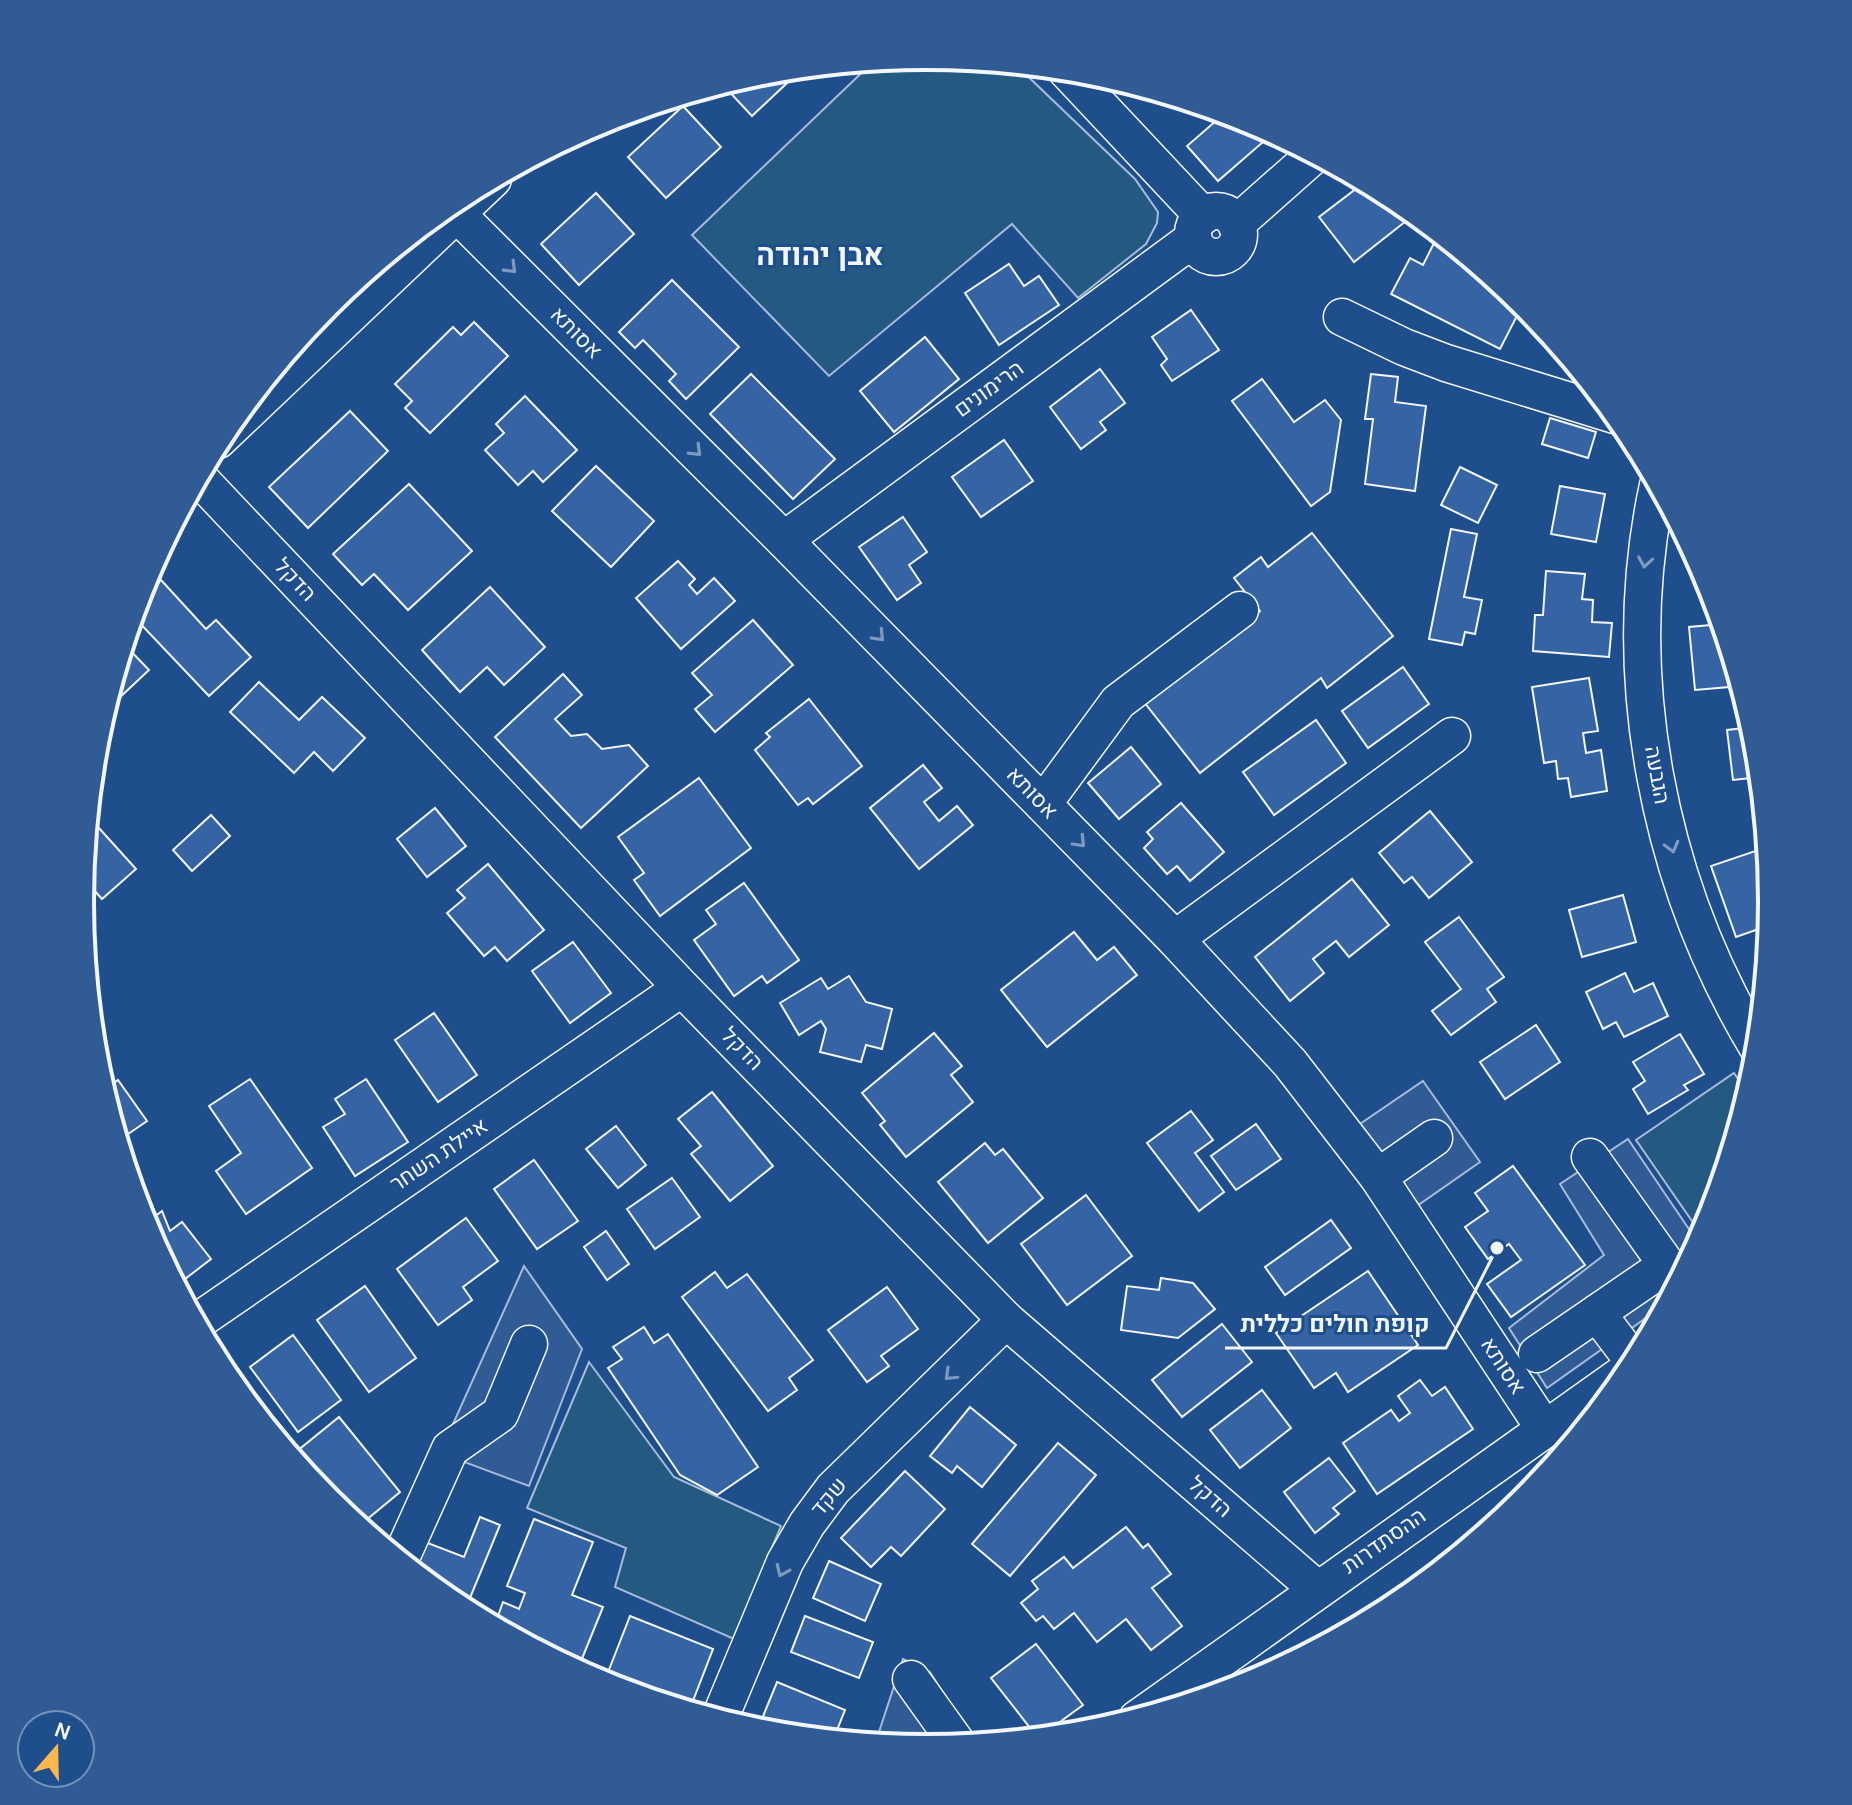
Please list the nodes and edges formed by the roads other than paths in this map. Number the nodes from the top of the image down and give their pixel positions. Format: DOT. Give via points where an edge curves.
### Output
graph roads {
  1 [pos="1080,85"];
  2 [pos="1304,162"];
  3 [pos="457,214"];
  4 [pos="1211,226"];
  5 [pos="401,257"];
  6 [pos="1342,317"];
  7 [pos="283,375"];
  8 [pos="1595,409"];
  9 [pos="206,485"];
  10 [pos="1655,501"];
  11 [pos="784,540"];
  12 [pos="1240,610"];
  13 [pos="1452,736"];
  14 [pos="1043,804"];
  15 [pos="1175,939"];
  16 [pos="682,988"];
  17 [pos="1748,1029"];
  18 [pos="1434,1138"];
  19 [pos="1590,1157"];
  20 [pos="1378,1177"];
  21 [pos="1597,1313"];
  22 [pos="204,1317"];
  23 [pos="1006,1320"];
  24 [pos="529,1344"];
  25 [pos="1626,1353"];
  26 [pos="1537,1354"];
  27 [pos="1602,1386"];
  28 [pos="1544,1428"];
  29 [pos="404,1551"];
  30 [pos="1317,1589"];
  31 [pos="911,1679"];
  32 [pos="1163,1700"];
  33 [pos="723,1710"];
  34 [pos="950,1734"];
  1 -- 4 [label="street"];
  2 -- 4 [label="street, הרימונים"];
  3 -- 11 [label="street, אסותא, one-way"];
  4 -- 11 [label="street, הרימונים"];
  5 -- 7 [label="street"];
  6 -- 8 [label="street" via="1446,363"];
  9 -- 16 [label="street, הדקל"];
  10 -- 17 [label="street, הגבעה, one-way" via="1643,577 1642,653 1661,804 1683,886"];
  11 -- 14 [label="street, אסותא, one-way"];
  12 -- 14 [label="street" via="1118,702"];
  13 -- 15 [label="street"];
  14 -- 15 [label="street, אסותא, one-way"];
  15 -- 20 [label="street, אסותא" via="1290,1063"];
  16 -- 22 [label="street, איילת השחר"];
  16 -- 23 [label="street, הדקל"];
  18 -- 20 [label="street"];
  19 -- 21 [label="street" via="1667,1265"];
  20 -- 28 [label="street, אסותא"];
  21 -- 25 [label="street"];
  21 -- 26 [label="street"];
  23 -- 30 [label="street, הדקל"];
  23 -- 33 [label="street, שקד, one-way" via="833,1489 807,1524 785,1562"];
  24 -- 29 [label="street" via="500,1414 450,1449"];
  27 -- 28 [label="street, ההסתדרות"];
  28 -- 30 [label="street, ההסתדרות"];
  30 -- 32 [label="street, ההסתדרות"];
  31 -- 34 [label="street"];
}
